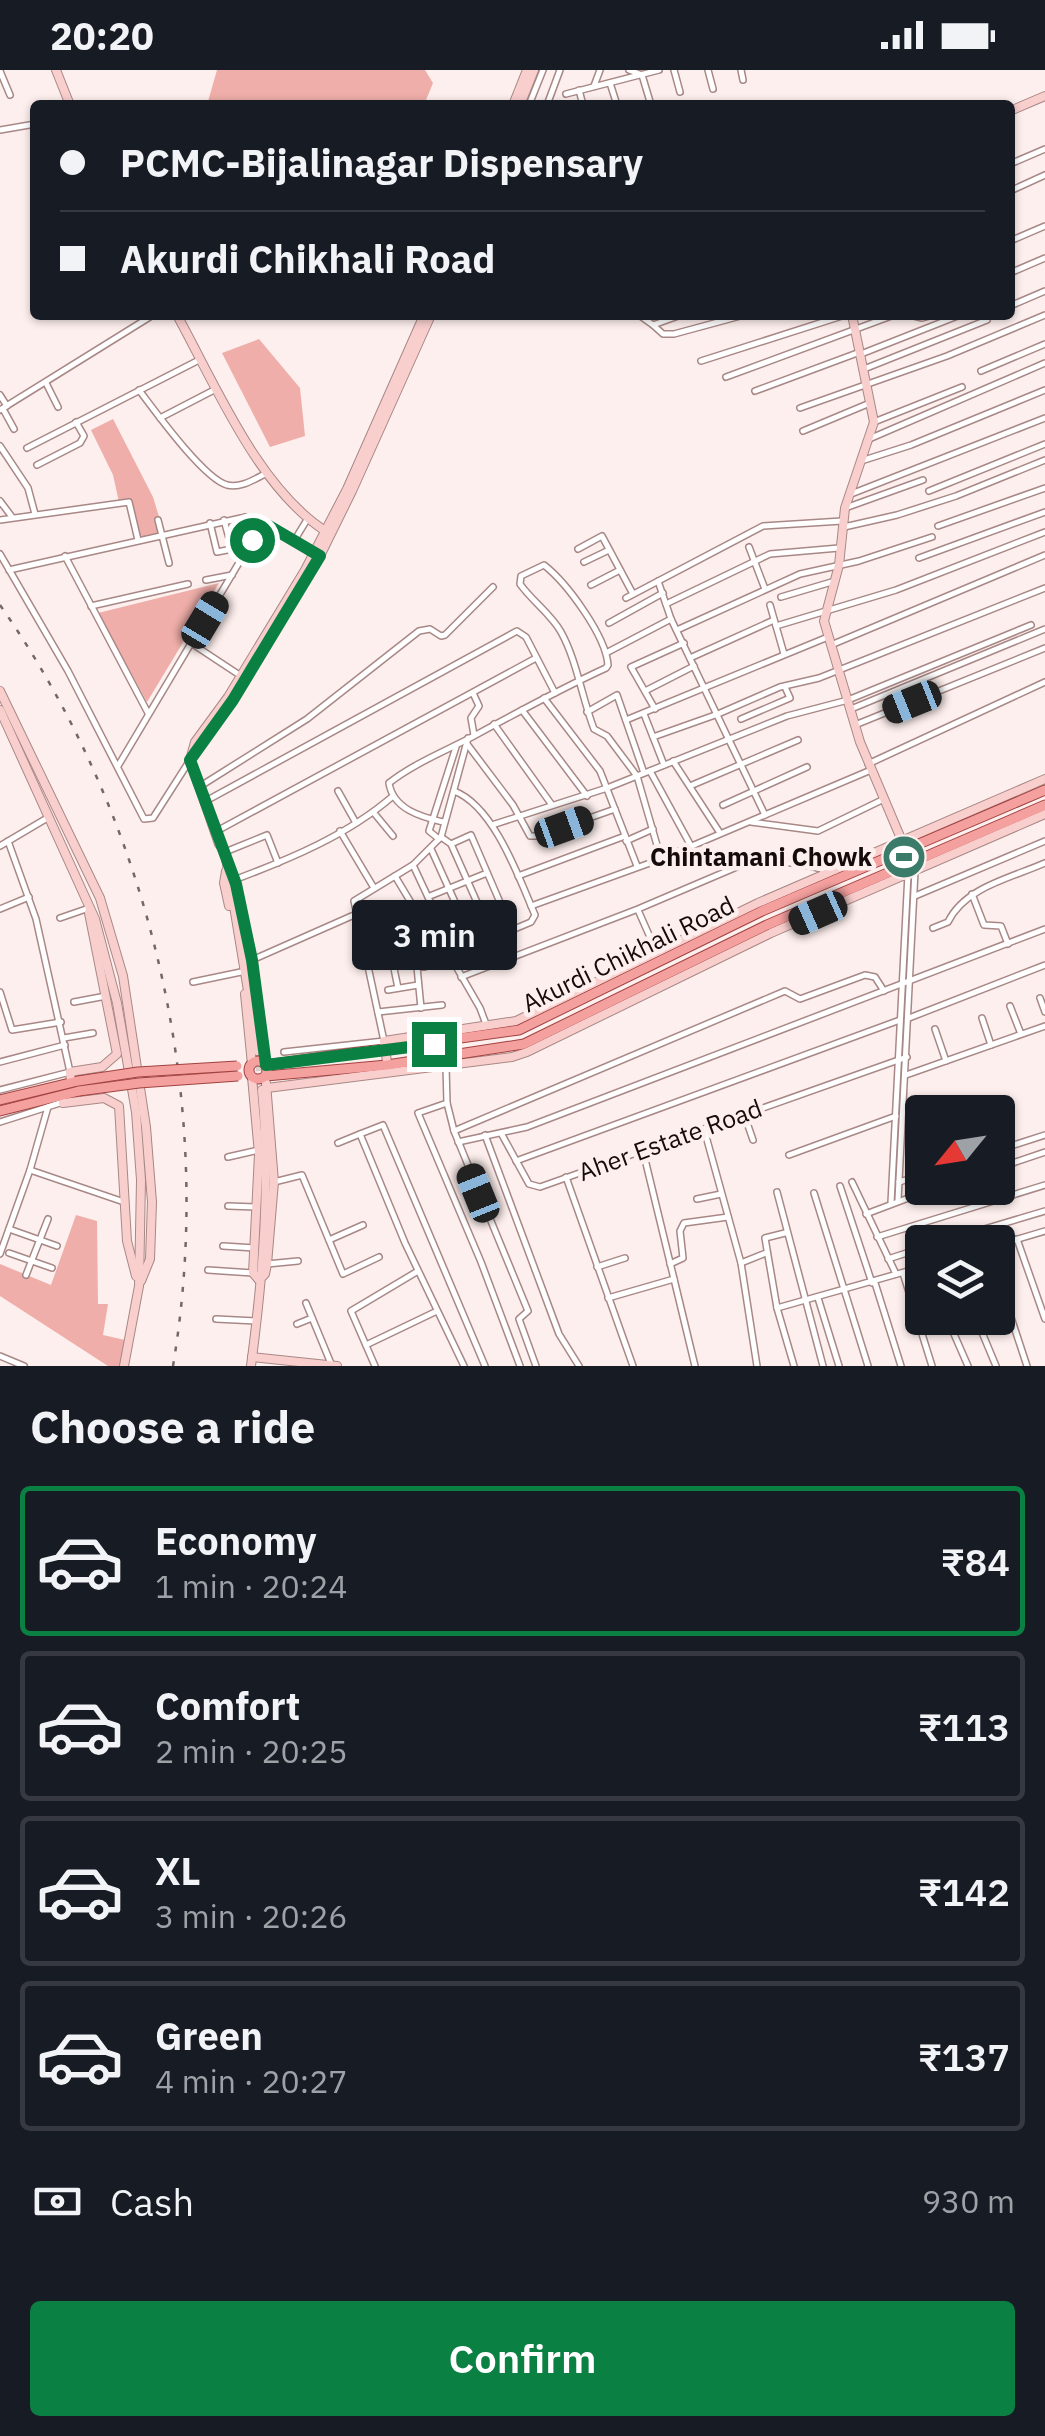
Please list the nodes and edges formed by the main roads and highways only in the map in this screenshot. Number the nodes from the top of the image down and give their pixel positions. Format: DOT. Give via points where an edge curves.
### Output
graph roads {
  1 [pos="1045,790"];
  2 [pos="1045,805"];
  3 [pos="252,1064"];
  4 [pos="266,1070"];
  5 [pos="238,1071"];
  6 [pos="251,1076"];
  7 [pos="74,1081"];
  8 [pos="0,1100"];
  9 [pos="0,1110"];
  1 -- 4 [label="main road, Akurdi Chikhali Road" via="762,911 519,1030 385,1046"];
  2 -- 4 [label="main road, Akurdi Chikhali Road" via="767,925 524,1044 388,1069"];
  3 -- 4 [label="main road" via="260,1061"];
  3 -- 5 [label="main road"];
  3 -- 6 [label="main road"];
  4 -- 6 [label="main road" via="258,1080"];
  5 -- 6 [label="main road"];
  5 -- 7 [label="main road, bridge" via="139,1083"];
  7 -- 8 [label="main road"];
  7 -- 9 [label="main road" via="62,1099"];
}
